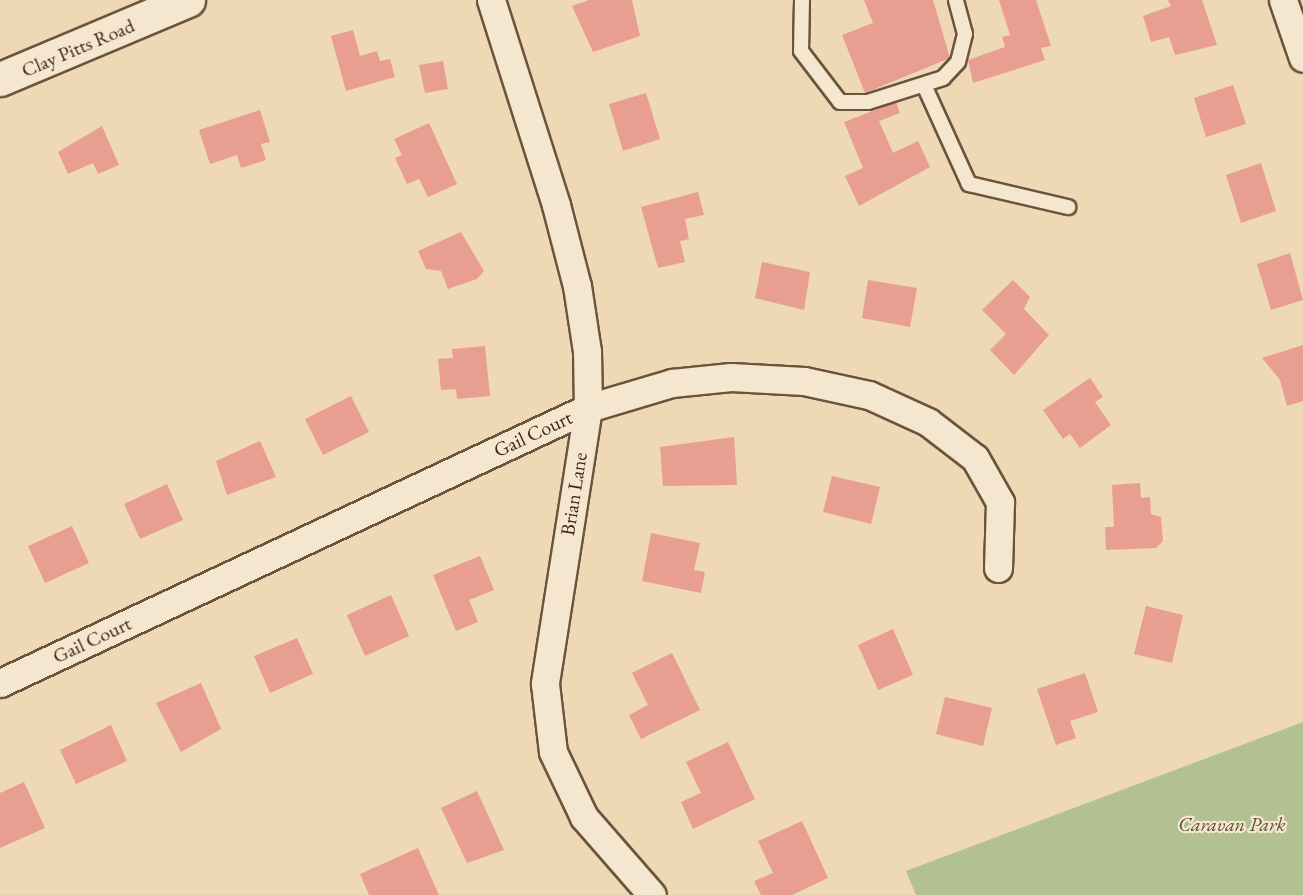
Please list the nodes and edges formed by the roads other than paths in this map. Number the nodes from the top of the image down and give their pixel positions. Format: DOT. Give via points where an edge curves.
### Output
graph roads {
  1 [pos="188,0"];
  2 [pos="491,0"];
  3 [pos="802,0"];
  4 [pos="956,0"];
  5 [pos="1283,0"];
  6 [pos="137,11"];
  7 [pos="1303,58"];
  8 [pos="0,79"];
  9 [pos="924,85"];
  10 [pos="1068,207"];
  11 [pos="588,408"];
  12 [pos="998,568"];
  13 [pos="0,683"];
  14 [pos="637,892"];
  1 -- 6 [label="street, Clay Pitts Road"];
  2 -- 11 [label="street, Brian Lane" via="577,286"];
  3 -- 9 [label="lane" via="801,51 840,102 868,102"];
  4 -- 9 [label="lane" via="965,34 958,62 944,78"];
  5 -- 7 [label="street"];
  6 -- 8 [label="street, Clay Pitts Road"];
  9 -- 10 [label="lane" via="969,184"];
  11 -- 12 [label="street, Gail Court" via="672,383 730,376 804,381 869,395 927,422 975,458 1000,502"];
  11 -- 13 [label="street, Gail Court"];
  11 -- 14 [label="street, Brian Lane" via="545,684 553,752 584,817"];
}
